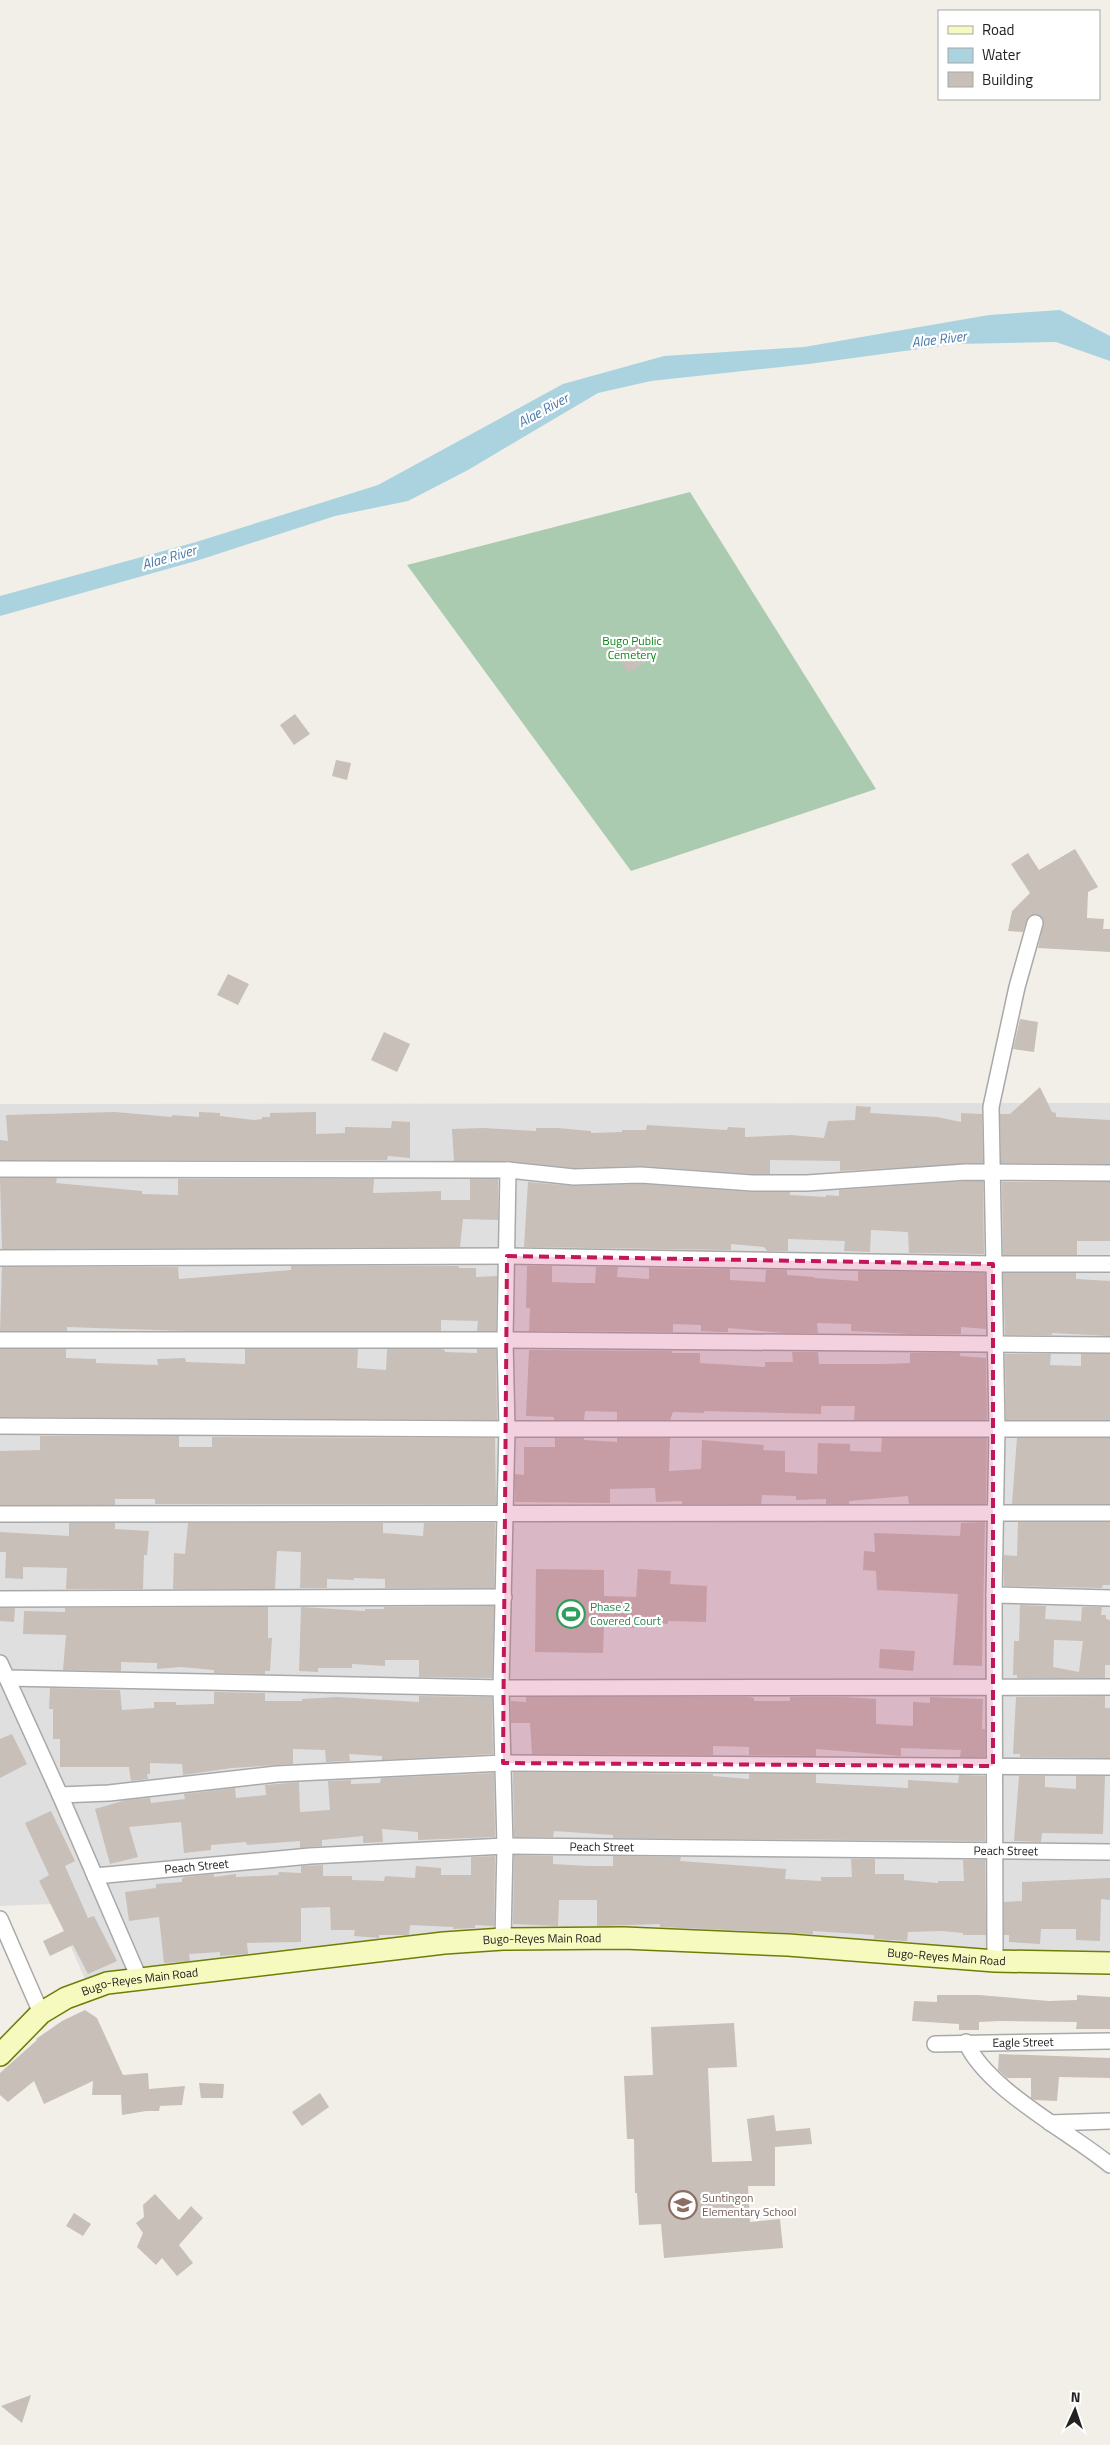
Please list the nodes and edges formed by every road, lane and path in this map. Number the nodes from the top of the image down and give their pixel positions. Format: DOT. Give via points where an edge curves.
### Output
graph roads {
  1 [pos="1035,923"];
  2 [pos="0,1169"];
  3 [pos="508,1170"];
  4 [pos="994,1173"];
  5 [pos="1110,1174"];
  6 [pos="507,1256"];
  7 [pos="0,1258"];
  8 [pos="993,1264"];
  9 [pos="1110,1264"];
  10 [pos="0,1340"];
  11 [pos="505,1340"];
  12 [pos="995,1344"];
  13 [pos="1110,1345"];
  14 [pos="0,1426"];
  15 [pos="997,1428"];
  16 [pos="1110,1429"];
  17 [pos="507,1430"];
  18 [pos="996,1513"];
  19 [pos="1110,1513"];
  20 [pos="0,1514"];
  21 [pos="505,1515"];
  22 [pos="994,1595"];
  23 [pos="504,1597"];
  24 [pos="1110,1598"];
  25 [pos="0,1599"];
  26 [pos="0,1663"];
  27 [pos="7,1678"];
  28 [pos="994,1686"];
  29 [pos="1110,1687"];
  30 [pos="501,1688"];
  31 [pos="503,1763"];
  32 [pos="993,1766"];
  33 [pos="1110,1767"];
  34 [pos="60,1795"];
  35 [pos="505,1846"];
  36 [pos="995,1850"];
  37 [pos="1110,1852"];
  38 [pos="95,1876"];
  39 [pos="0,1919"];
  40 [pos="503,1939"];
  41 [pos="995,1960"];
  42 [pos="1110,1963"];
  43 [pos="138,1978"];
  44 [pos="41,2013"];
  45 [pos="1110,2041"];
  46 [pos="966,2042"];
  47 [pos="936,2044"];
  48 [pos="0,2055"];
  49 [pos="1110,2121"];
  50 [pos="1050,2122"];
  51 [pos="1110,2165"];
  1 -- 4 [label="street" via="996,1081 991,1125"];
  2 -- 3 [label="street"];
  3 -- 4 [label="street" via="574,1177 640,1175 771,1183"];
  3 -- 6 [label="street"];
  4 -- 5 [label="street"];
  4 -- 8 [label="street"];
  6 -- 7 [label="street"];
  6 -- 8 [label="street"];
  6 -- 11 [label="street"];
  8 -- 9 [label="street"];
  8 -- 12 [label="street"];
  10 -- 11 [label="street"];
  11 -- 12 [label="street"];
  11 -- 17 [label="street"];
  12 -- 13 [label="street"];
  12 -- 15 [label="street"];
  14 -- 17 [label="street"];
  15 -- 16 [label="street"];
  15 -- 17 [label="street"];
  15 -- 18 [label="street"];
  17 -- 21 [label="street"];
  18 -- 19 [label="street"];
  18 -- 21 [label="street"];
  18 -- 22 [label="street"];
  20 -- 21 [label="street"];
  21 -- 23 [label="street"];
  22 -- 24 [label="street"];
  22 -- 28 [label="street"];
  23 -- 25 [label="street"];
  23 -- 30 [label="street"];
  26 -- 27 [label="street"];
  27 -- 30 [label="street"];
  27 -- 34 [label="street"];
  28 -- 29 [label="street"];
  28 -- 30 [label="street"];
  28 -- 32 [label="street"];
  30 -- 31 [label="street"];
  31 -- 32 [label="street"];
  31 -- 34 [label="street" via="277,1774 109,1793"];
  31 -- 35 [label="street"];
  32 -- 33 [label="street"];
  32 -- 36 [label="street"];
  34 -- 38 [label="street"];
  35 -- 36 [label="street, Peach Street"];
  35 -- 38 [label="street, Peach Street" via="310,1856"];
  35 -- 40 [label="street"];
  36 -- 37 [label="street, Peach Street"];
  36 -- 41 [label="street"];
  38 -- 43 [label="street"];
  39 -- 44 [label="street"];
  40 -- 41 [label="street, Bugo-Reyes Main Road" via="624,1938 788,1945"];
  40 -- 43 [label="street, Bugo-Reyes Main Road"];
  41 -- 42 [label="street, Bugo-Reyes Main Road"];
  43 -- 44 [label="street, Bugo-Reyes Main Road" via="89,1989"];
  44 -- 48 [label="street, Bugo-Reyes Main Road"];
  45 -- 46 [label="street, Eagle Street"];
  46 -- 47 [label="street, Eagle Street"];
  46 -- 50 [label="street" via="976,2060 1004,2087"];
  49 -- 50 [label="street"];
  50 -- 51 [label="street"];
}
